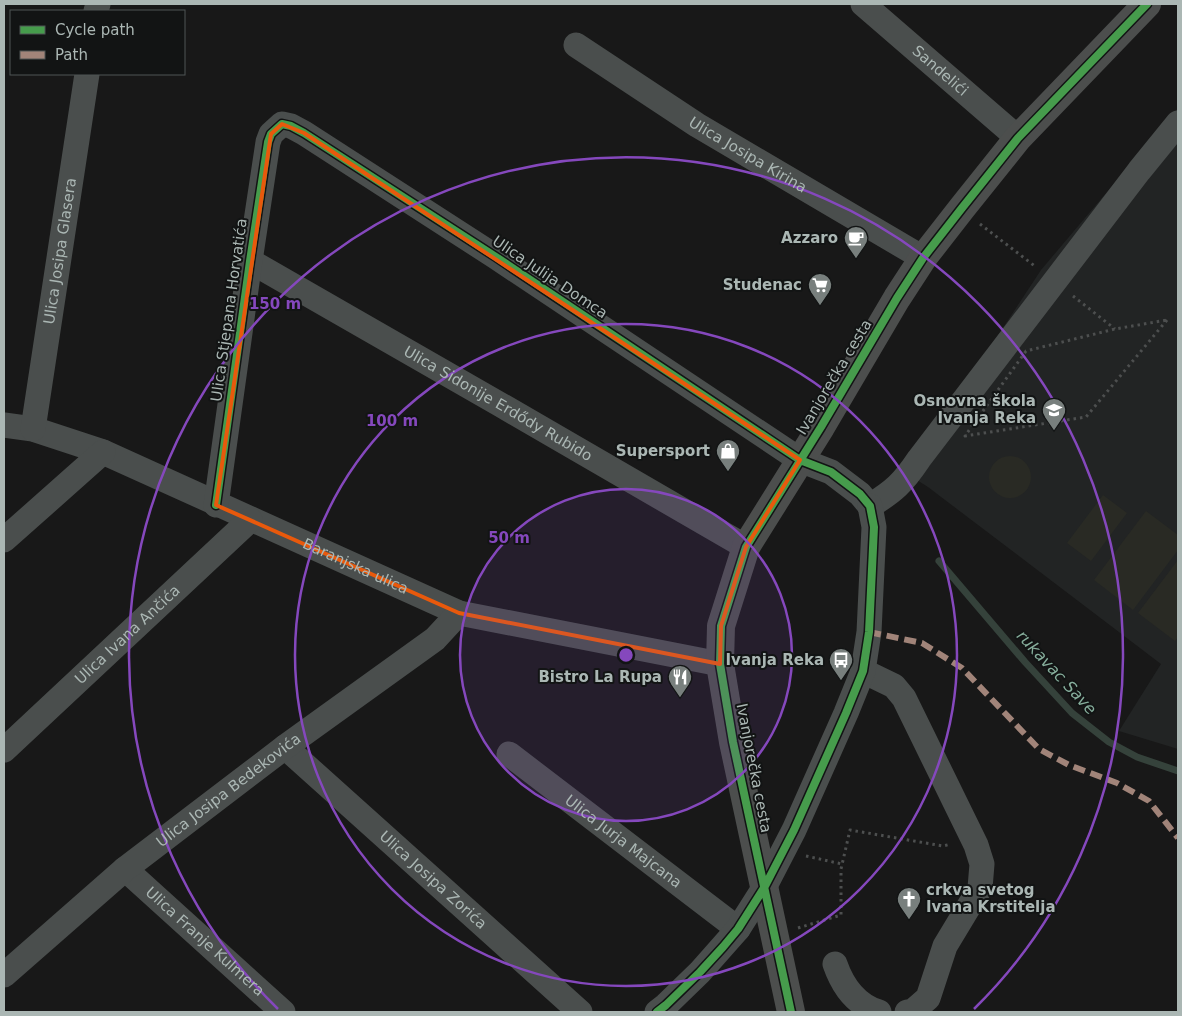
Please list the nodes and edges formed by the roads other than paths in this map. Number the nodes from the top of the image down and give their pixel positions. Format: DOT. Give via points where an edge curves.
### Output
graph roads {
  1 [pos="863,4"];
  2 [pos="1147,4"];
  3 [pos="576,45"];
  4 [pos="87,75"];
  5 [pos="1178,123"];
  6 [pos="282,124"];
  7 [pos="1018,138"];
  8 [pos="923,258"];
  9 [pos="250,261"];
  10 [pos="4,425"];
  11 [pos="33,429"];
  12 [pos="103,452"];
  13 [pos="800,460"];
  14 [pos="216,505"];
  15 [pos="870,506"];
  16 [pos="250,520"];
  17 [pos="4,540"];
  18 [pos="746,548"];
  19 [pos="459,613"];
  20 [pos="720,664"];
  21 [pos="863,671"];
  22 [pos="285,747"];
  23 [pos="4,750"];
  24 [pos="509,754"];
  25 [pos="125,870"];
  26 [pos="764,888"];
  27 [pos="738,929"];
  28 [pos="835,964"];
  29 [pos="4,975"];
  30 [pos="283,1012"];
  31 [pos="580,1012"];
  32 [pos="657,1012"];
  33 [pos="791,1012"];
  34 [pos="879,1012"];
  35 [pos="907,1012"];
  1 -- 7 [label="street, Sandelići"];
  2 -- 7 [label="main road, Ivanjorečka cesta"];
  3 -- 8 [label="street, Ulica Josipa Kirina" via="697,125"];
  4 -- 11 [label="street, Ulica Josipa Glasera"];
  5 -- 15 [label="street" via="909,474 891,493"];
  6 -- 9 [label="street, Ulica Stjepana Horvatića" via="271,134 268,142"];
  6 -- 13 [label="street, Ulica Julija Domca" via="304,133 488,252"];
  7 -- 8 [label="main road, Ivanjorečka cesta"];
  8 -- 13 [label="main road, Ivanjorečka cesta"];
  9 -- 14 [label="street, Ulica Stjepana Horvatića"];
  9 -- 18 [label="street, Ulica Sidonije Erdődy Rubido"];
  10 -- 11 [label="street, Baranjska ulica"];
  11 -- 12 [label="street, Baranjska ulica"];
  12 -- 14 [label="street, Baranjska ulica"];
  12 -- 17 [label="street"];
  13 -- 15 [label="street, Ulica Julija Domca" via="831,472"];
  13 -- 18 [label="main road, Ivanjorečka cesta"];
  14 -- 16 [label="street, Baranjska ulica"];
  15 -- 21 [label="street" via="874,528 870,632"];
  16 -- 19 [label="street, Baranjska ulica"];
  16 -- 23 [label="street, Ulica Ivana Ančića"];
  18 -- 20 [label="main road, Ivanjorečka cesta" via="721,626"];
  19 -- 20 [label="street, Baranjska ulica"];
  19 -- 22 [label="street, Ulica Josipa Bedekovića" via="435,639"];
  20 -- 26 [label="main road, Ivanjorečka cesta"];
  21 -- 26 [label="street" via="794,830"];
  21 -- 35 [label="street" via="894,686 904,698 976,845 982,864 980,888 945,946 928,998"];
  22 -- 25 [label="street, Ulica Josipa Bedekovića"];
  22 -- 31 [label="street, Ulica Josipa Zorića"];
  24 -- 27 [label="street, Ulica Jurja Majcana"];
  25 -- 29 [label="street, Ulica Josipa Bedekovića"];
  25 -- 30 [label="street, Ulica Franje Kulmera"];
  26 -- 27 [label="street"];
  26 -- 33 [label="main road, Ivanjorečka cesta"];
  27 -- 32 [label="street" via="700,972"];
  28 -- 34 [label="street" via="841,981 853,997"];
}
